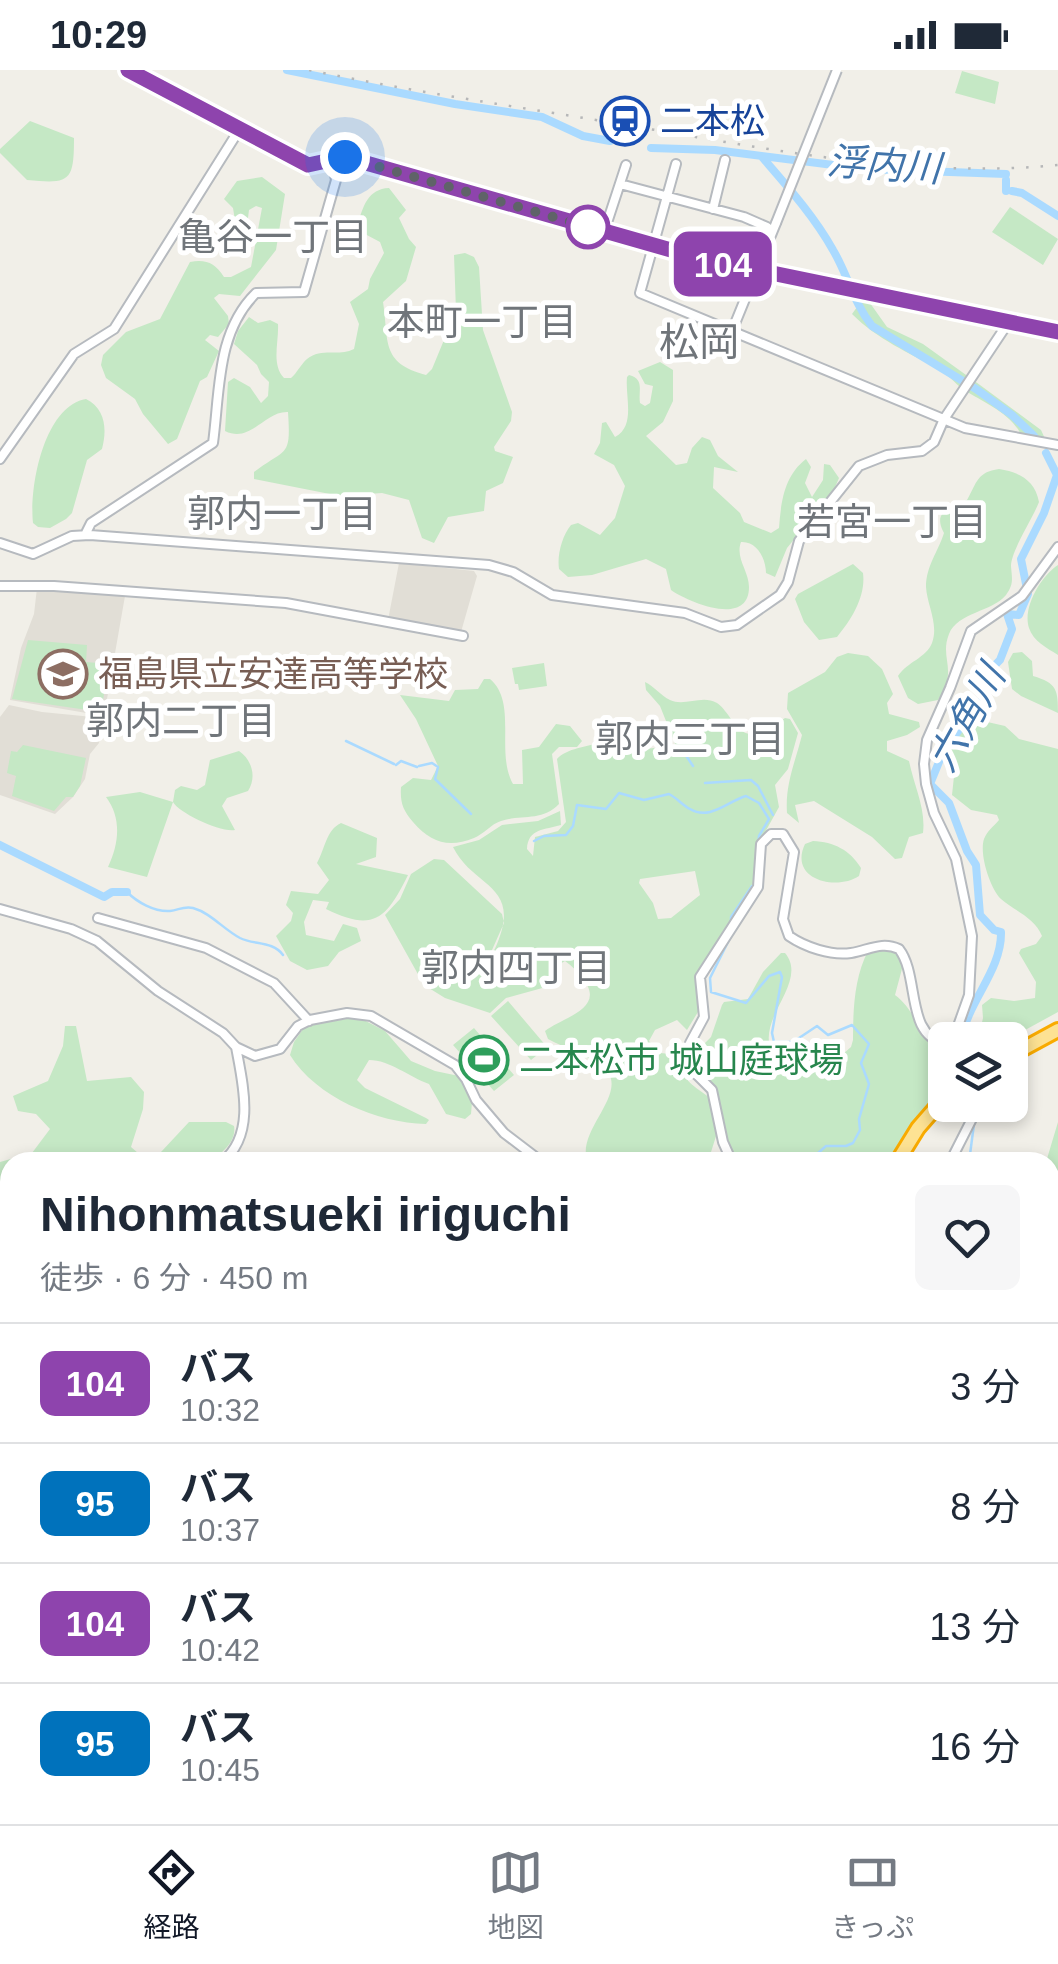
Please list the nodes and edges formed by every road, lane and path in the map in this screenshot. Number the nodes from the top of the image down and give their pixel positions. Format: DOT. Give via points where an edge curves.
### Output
graph roads {
  1 [pos="128,70"];
  2 [pos="837,70"];
  3 [pos="239,130"];
  4 [pos="332,160"];
  5 [pos="725,160"];
  6 [pos="676,164"];
  7 [pos="626,165"];
  8 [pos="620,184"];
  9 [pos="667,198"];
  10 [pos="712,209"];
  11 [pos="771,225"];
  12 [pos="604,232"];
  13 [pos="655,246"];
  14 [pos="756,272"];
  15 [pos="1008,323"];
  16 [pos="732,330"];
  17 [pos="1058,332"];
  18 [pos="944,419"];
  19 [pos="1058,444"];
  20 [pos="0,459"];
  21 [pos="85,535"];
  22 [pos="0,543"];
  23 [pos="1058,547"];
  24 [pos="0,586"];
  25 [pos="464,636"];
  26 [pos="0,908"];
  27 [pos="98,918"];
  28 [pos="309,1021"];
  29 [pos="1058,1021"];
  30 [pos="960,1022"];
  31 [pos="1058,1030"];
  32 [pos="928,1036"];
  33 [pos="1028,1037"];
  34 [pos="1028,1046"];
  35 [pos="236,1047"];
  36 [pos="928,1117"];
  37 [pos="935,1122"];
  38 [pos="970,1122"];
  39 [pos="235,1152"];
  40 [pos="529,1152"];
  41 [pos="728,1152"];
  42 [pos="903,1152"];
  43 [pos="913,1152"];
  44 [pos="955,1152"];
  1 -- 3 [label="street"];
  2 -- 11 [label="street, bridge"];
  3 -- 4 [label="street" via="308,165"];
  3 -- 20 [label="street" via="114,329 74,354"];
  4 -- 12 [label="street" via="360,160"];
  4 -- 21 [label="street" via="334,188 304,292 256,293 229,337 213,443 90,523"];
  5 -- 10 [label="street"];
  6 -- 9 [label="street"];
  7 -- 8 [label="street"];
  8 -- 9 [label="street"];
  8 -- 12 [label="street"];
  9 -- 10 [label="street"];
  9 -- 13 [label="street"];
  10 -- 11 [label="street"];
  11 -- 14 [label="street"];
  12 -- 13 [label="street"];
  13 -- 14 [label="street"];
  13 -- 16 [label="street" via="640,293"];
  14 -- 15 [label="street"];
  14 -- 16 [label="street"];
  15 -- 17 [label="street"];
  15 -- 18 [label="street"];
  16 -- 18 [label="street"];
  18 -- 19 [label="street" via="981,433"];
  18 -- 21 [label="street" via="924,450 859,466 802,537 780,595 731,628 685,613 552,595 488,564"];
  21 -- 22 [label="street" via="33,554"];
  23 -- 30 [label="street" via="1018,599 970,630 926,746 926,784 956,859 972,936"];
  24 -- 25 [label="street" via="286,603"];
  26 -- 35 [label="street" via="97,941"];
  27 -- 28 [label="street" via="223,956 278,986"];
  28 -- 35 [label="street" via="267,1055"];
  28 -- 40 [label="street" via="371,1016 447,1059 504,1133"];
  29 -- 33 [label="highway"];
  31 -- 34 [label="highway"];
  32 -- 41 [label="street" via="899,949 878,945 836,954 789,936 782,920 794,852 784,834 771,834 761,844 758,887 700,976 704,1017 690,1042 696,1074 712,1090"];
  35 -- 39 [label="street" via="244,1128"];
  36 -- 42 [label="highway"];
  37 -- 43 [label="highway"];
  38 -- 44 [label="street"];
}
